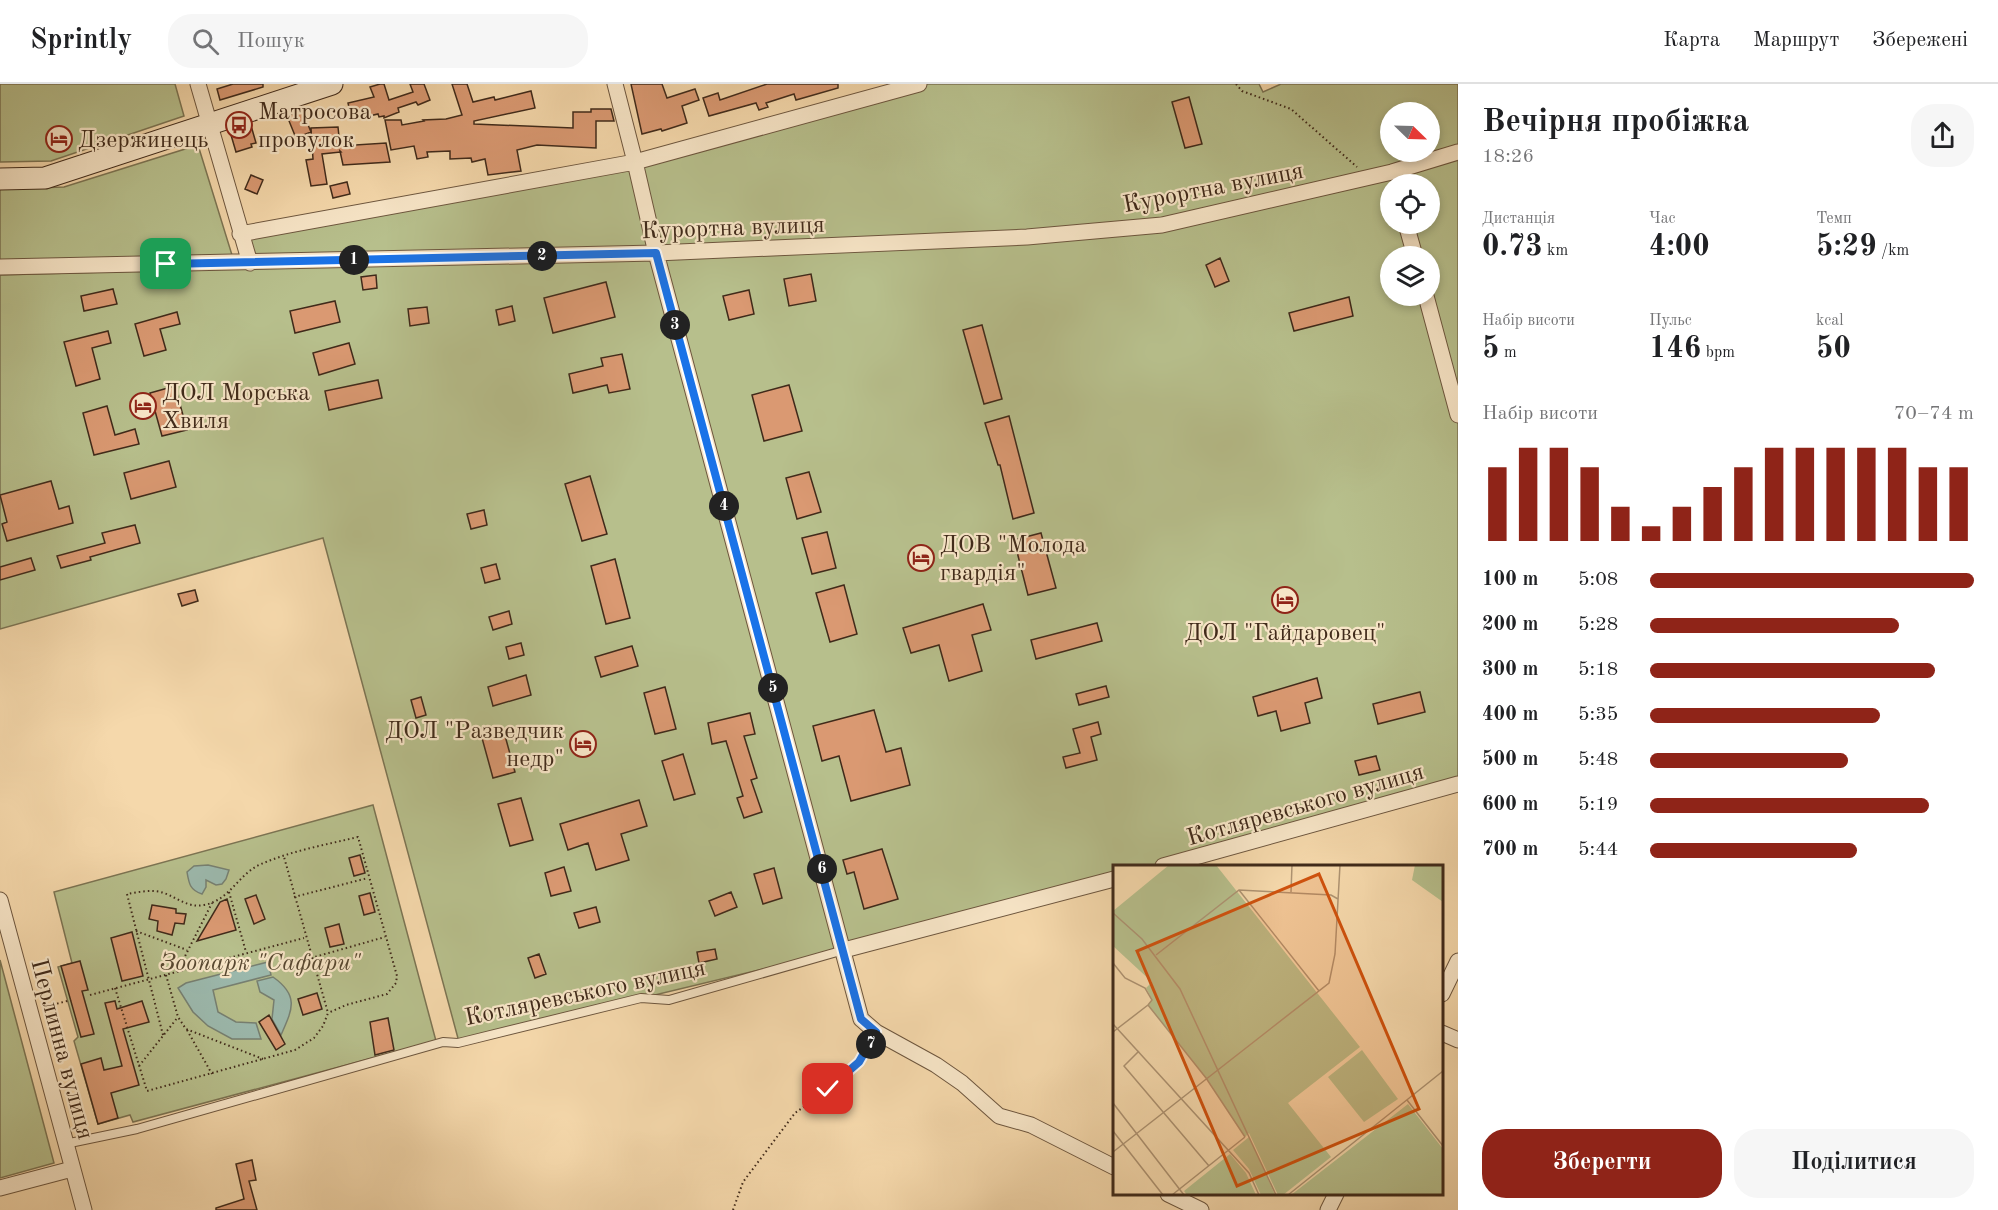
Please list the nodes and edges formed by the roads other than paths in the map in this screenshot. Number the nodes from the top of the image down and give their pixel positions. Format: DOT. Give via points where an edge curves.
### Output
graph roads {
  1 [pos="198,84"];
  2 [pos="332,84"];
  3 [pos="615,84"];
  4 [pos="919,84"];
  5 [pos="209,126"];
  6 [pos="1458,152"];
  7 [pos="635,162"];
  8 [pos="1404,174"];
  9 [pos="0,179"];
  10 [pos="1380,181"];
  11 [pos="240,234"];
  12 [pos="656,253"];
  13 [pos="250,263"];
  14 [pos="0,267"];
  15 [pos="1428,306"];
  16 [pos="1458,415"];
  17 [pos="1458,784"];
  18 [pos="1170,865"];
  19 [pos="1113,879"];
  20 [pos="0,900"];
  21 [pos="844,950"];
  22 [pos="1458,961"];
  23 [pos="1443,992"];
  24 [pos="1443,1033"];
  25 [pos="1458,1040"];
  26 [pos="65,1144"];
  27 [pos="1113,1166"];
  28 [pos="72,1169"];
  29 [pos="0,1188"];
  30 [pos="1170,1195"];
  31 [pos="1336,1195"];
  32 [pos="84,1210"];
  33 [pos="1201,1210"];
  34 [pos="1328,1210"];
  1 -- 5 [label="street"];
  2 -- 5 [label="main road"];
  3 -- 7 [label="street"];
  4 -- 7 [label="street"];
  5 -- 9 [label="main road" via="45,178"];
  5 -- 11 [label="street"];
  6 -- 8 [label="street, Курортна вулиця"];
  7 -- 11 [label="street"];
  7 -- 12 [label="street"];
  10 -- 12 [label="street, Курортна вулиця" via="1162,225 1027,237"];
  11 -- 13 [label="street"];
  12 -- 13 [label="street, Курортна вулиця"];
  12 -- 21 [label="street"];
  13 -- 14 [label="street, Курортна вулиця"];
  15 -- 16 [label="street"];
  17 -- 18 [label="street, Котляревського вулиця"];
  19 -- 21 [label="street, Котляревського вулиця"];
  20 -- 26 [label="street, Перлинна вулиця"];
  21 -- 26 [label="lane, Котляревського вулиця" via="669,1000 641,998 458,1043 443,1042 137,1129"];
  21 -- 27 [label="street" via="861,1019 876,1032 936,1065 999,1116 1031,1125"];
  22 -- 23 [label="street"];
  24 -- 25 [label="street"];
  26 -- 28 [label="street, Перлинна вулиця"];
  28 -- 29 [label="street"];
  28 -- 32 [label="street, Перлинна вулиця"];
  30 -- 33 [label="street"];
  31 -- 34 [label="street"];
}
